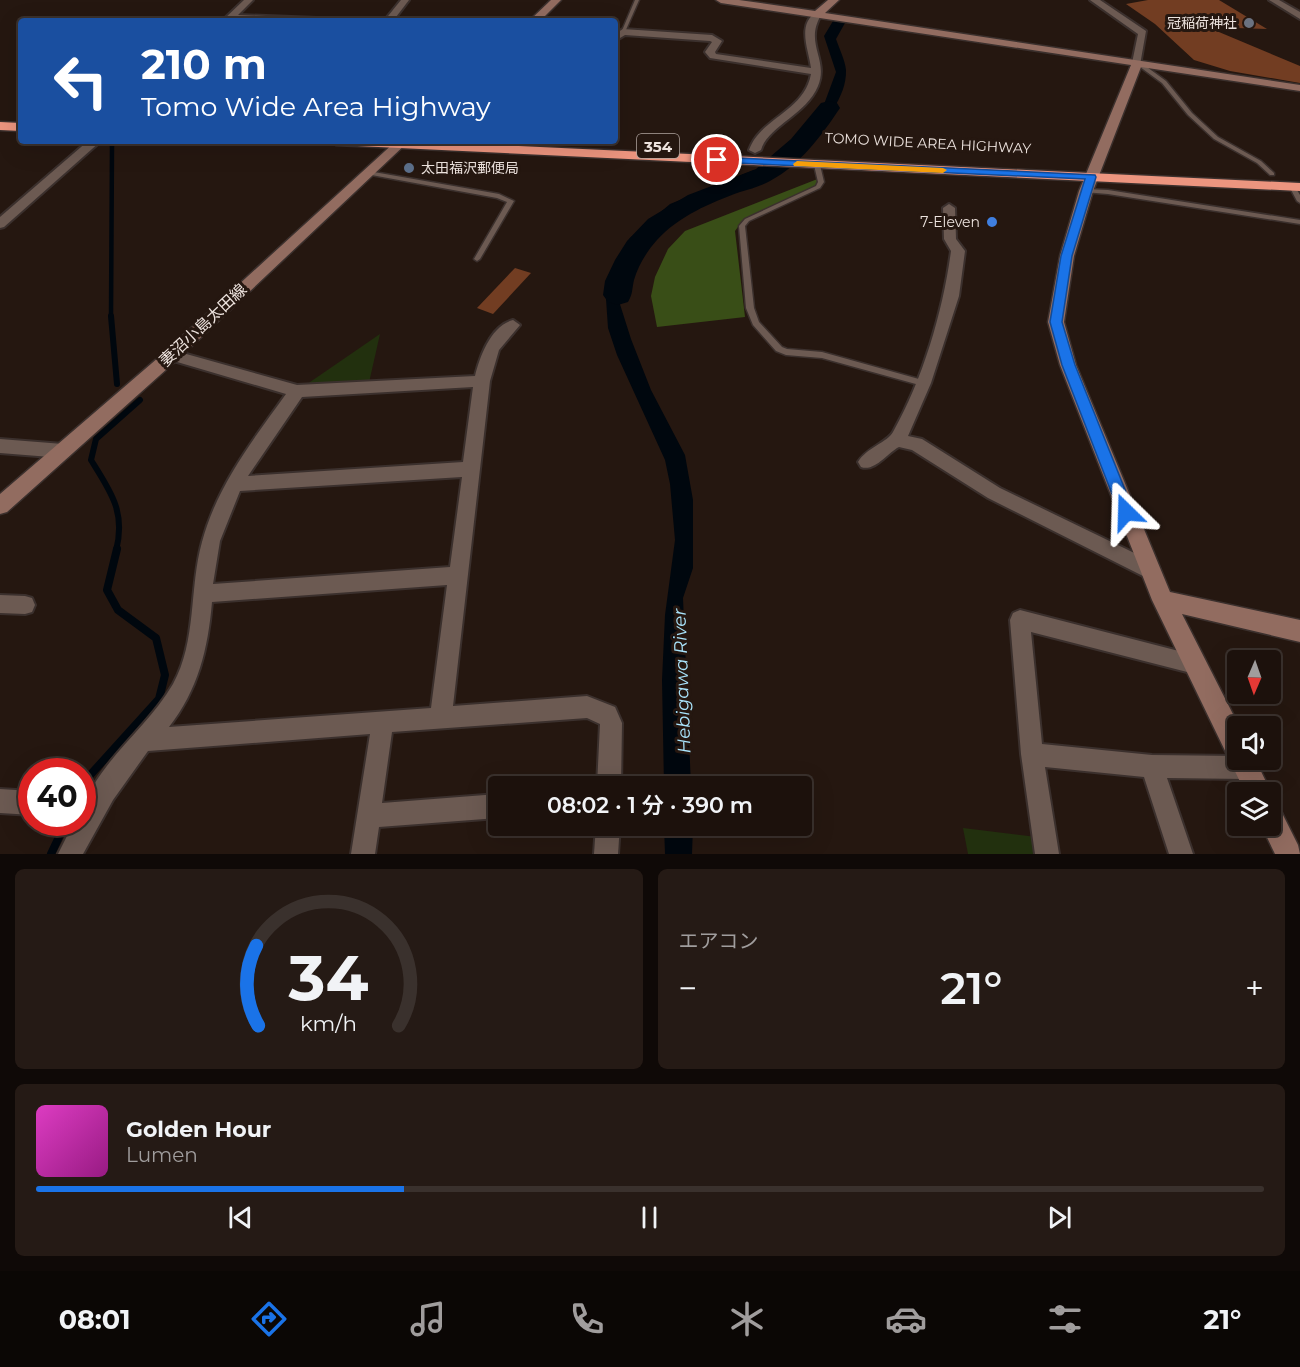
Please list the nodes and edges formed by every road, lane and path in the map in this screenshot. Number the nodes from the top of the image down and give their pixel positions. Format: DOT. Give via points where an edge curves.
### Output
graph roads {
  1 [pos="249,0"];
  2 [pos="405,0"];
  3 [pos="556,0"];
  4 [pos="637,0"];
  5 [pos="721,0"];
  6 [pos="834,0"];
  7 [pos="1094,0"];
  8 [pos="1273,0"];
  9 [pos="735,1"];
  10 [pos="820,15"];
  11 [pos="1300,16"];
  12 [pos="229,18"];
  13 [pos="390,18"];
  14 [pos="537,18"];
  15 [pos="619,35"];
  16 [pos="1137,63"];
  17 [pos="816,72"];
  18 [pos="1300,88"];
  19 [pos="0,116"];
  20 [pos="18,117"];
  21 [pos="0,126"];
  22 [pos="18,127"];
  23 [pos="92,144"];
  24 [pos="399,144"];
  25 [pos="437,144"];
  26 [pos="616,144"];
  27 [pos="758,151"];
  28 [pos="817,161"];
  29 [pos="368,173"];
  30 [pos="1272,174"];
  31 [pos="1091,178"];
  32 [pos="1297,183"];
  33 [pos="1300,201"];
  34 [pos="949,208"];
  35 [pos="1300,222"];
  36 [pos="0,224"];
  37 [pos="477,259"];
  38 [pos="513,325"];
  39 [pos="172,355"];
  40 [pos="482,381"];
  41 [pos="923,383"];
  42 [pos="297,391"];
  43 [pos="898,440"];
  44 [pos="0,446"];
  45 [pos="63,451"];
  46 [pos="867,462"];
  47 [pos="471,469"];
  48 [pos="233,484"];
  49 [pos="0,506"];
  50 [pos="1150,570"];
  51 [pos="458,575"];
  52 [pos="204,594"];
  53 [pos="1163,600"];
  54 [pos="0,604"];
  55 [pos="25,605"];
  56 [pos="1300,631"];
  57 [pos="1195,664"];
  58 [pos="441,717"];
  59 [pos="383,721"];
  60 [pos="1227,729"];
  61 [pos="143,740"];
  62 [pos="1032,754"];
  63 [pos="1227,760"];
  64 [pos="1152,766"];
  65 [pos="609,776"];
  66 [pos="96,797"];
  67 [pos="0,801"];
  68 [pos="18,802"];
  69 [pos="488,807"];
  70 [pos="369,816"];
  71 [pos="77,836"];
  72 [pos="607,836"];
  73 [pos="1280,836"];
  74 [pos="70,854"];
  75 [pos="363,854"];
  76 [pos="606,854"];
  77 [pos="1047,854"];
  78 [pos="1181,854"];
  79 [pos="1289,854"];
  1 -- 12 [label="street"];
  2 -- 13 [label="street"];
  3 -- 14 [label="street"];
  4 -- 15 [label="lane"];
  5 -- 9 [label="street"];
  6 -- 10 [label="street"];
  7 -- 16 [label="street" via="1143,33"];
  8 -- 11 [label="street"];
  9 -- 10 [label="street"];
  10 -- 16 [label="street"];
  10 -- 17 [label="street" via="812,21 808,37"];
  15 -- 17 [label="street" via="712,38 717,41 711,56"];
  16 -- 18 [label="street"];
  16 -- 30 [label="lane" via="1164,82 1216,138 1259,162"];
  16 -- 31 [label="street"];
  17 -- 27 [label="street" via="798,106 759,138"];
  19 -- 20 [label="highway"];
  21 -- 22 [label="highway"];
  23 -- 36 [label="street"];
  24 -- 29 [label="street, 妻沼小島太田線"];
  25 -- 28 [label="highway, TOMO WIDE AREA HIGHWAY / 354" via="740,161"];
  26 -- 27 [label="highway, TOMO WIDE AREA HIGHWAY / 354"];
  27 -- 28 [label="highway, TOMO WIDE AREA HIGHWAY / 354"];
  28 -- 31 [label="highway, TOMO WIDE AREA HIGHWAY / 354"];
  28 -- 41 [label="lane" via="821,182 818,187 747,220 742,226 750,308 756,323 786,352 822,355"];
  29 -- 37 [label="lane" via="511,201"];
  29 -- 39 [label="street, 妻沼小島太田線"];
  30 -- 31 [label="highway, TOMO WIDE AREA HIGHWAY / 354"];
  30 -- 32 [label="highway, TOMO WIDE AREA HIGHWAY / 354"];
  31 -- 32 [label="highway, TOMO WIDE AREA HIGHWAY / 354"];
  31 -- 35 [label="lane" via="1108,192"];
  31 -- 50 [label="street" via="1067,256 1056,322 1068,365"];
  32 -- 33 [label="lane"];
  34 -- 41 [label="street" via="950,239 958,251 952,296"];
  38 -- 40 [label="street" via="493,344"];
  39 -- 42 [label="street"];
  39 -- 45 [label="street, 妻沼小島太田線"];
  40 -- 42 [label="street"];
  40 -- 47 [label="street"];
  41 -- 43 [label="street"];
  42 -- 48 [label="street"];
  43 -- 46 [label="street"];
  43 -- 50 [label="street" via="916,444 994,493"];
  44 -- 45 [label="street"];
  45 -- 49 [label="street, 妻沼小島太田線"];
  47 -- 48 [label="street"];
  47 -- 51 [label="street"];
  48 -- 52 [label="street" via="211,542"];
  50 -- 53 [label="street"];
  51 -- 52 [label="street"];
  51 -- 58 [label="street"];
  52 -- 61 [label="street" via="195,652 186,680 178,697"];
  53 -- 56 [label="street"];
  53 -- 57 [label="street"];
  54 -- 55 [label="street"];
  57 -- 60 [label="street"];
  57 -- 62 [label="street" via="1020,620"];
  58 -- 59 [label="street"];
  58 -- 65 [label="street" via="587,707 600,711 611,723"];
  59 -- 61 [label="street"];
  59 -- 70 [label="street"];
  61 -- 66 [label="street"];
  62 -- 64 [label="street"];
  62 -- 77 [label="street"];
  63 -- 64 [label="street"];
  64 -- 78 [label="street"];
  67 -- 68 [label="street"];
  69 -- 70 [label="street"];
  70 -- 75 [label="street"];
  71 -- 74 [label="street"];
  72 -- 76 [label="street"];
  73 -- 79 [label="street"];
}
